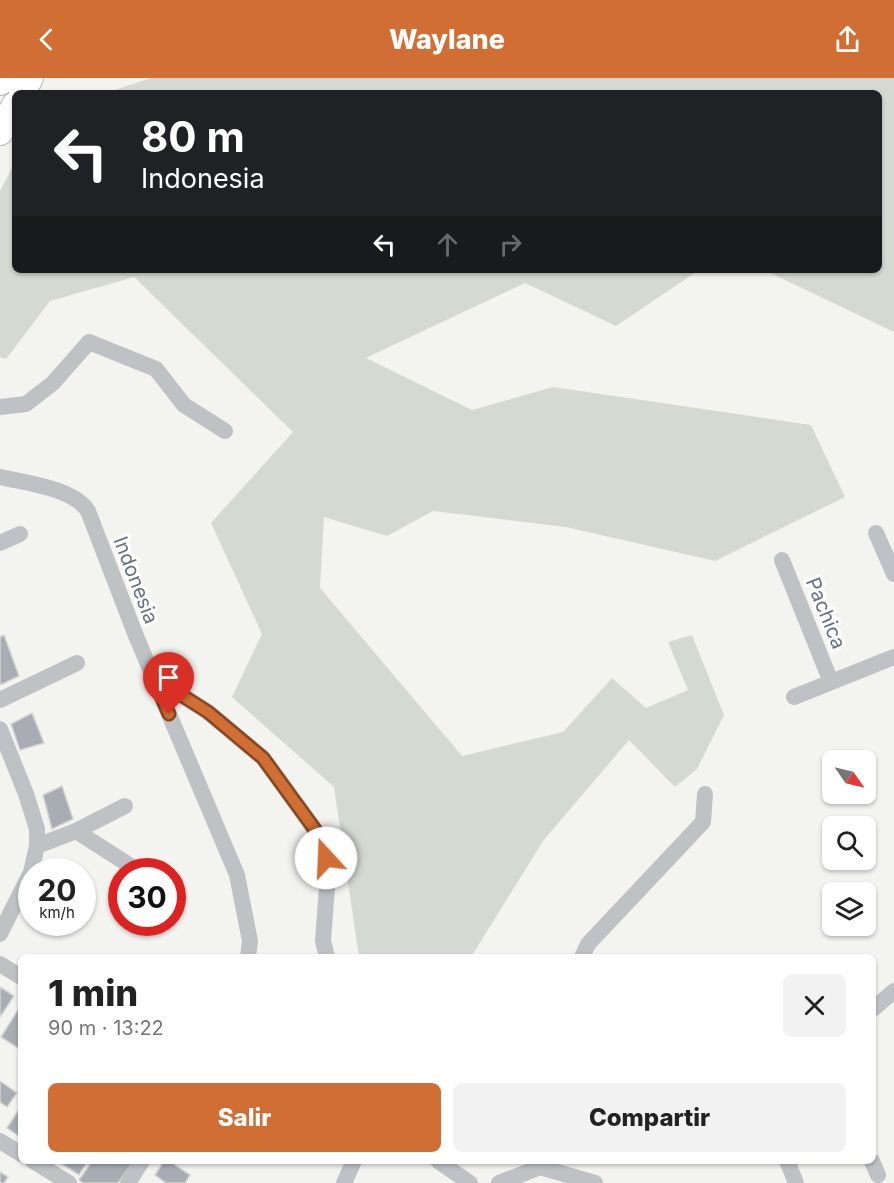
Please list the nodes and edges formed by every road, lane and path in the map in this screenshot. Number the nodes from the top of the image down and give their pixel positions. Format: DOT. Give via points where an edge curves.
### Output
graph roads {
  1 [pos="2,78"];
  2 [pos="0,82"];
  3 [pos="12,110"];
  4 [pos="0,132"];
  5 [pos="0,407"];
  6 [pos="225,431"];
  7 [pos="0,477"];
  8 [pos="876,533"];
  9 [pos="20,534"];
  10 [pos="0,543"];
  11 [pos="782,560"];
  12 [pos="894,574"];
  13 [pos="894,657"];
  14 [pos="77,663"];
  15 [pos="153,677"];
  16 [pos="831,682"];
  17 [pos="794,697"];
  18 [pos="0,700"];
  19 [pos="0,729"];
  20 [pos="705,794"];
  21 [pos="125,806"];
  22 [pos="76,831"];
  23 [pos="37,846"];
  24 [pos="118,858"];
  25 [pos="0,934"];
  26 [pos="248,954"];
  27 [pos="326,954"];
  28 [pos="583,954"];
  29 [pos="0,964"];
  30 [pos="18,975"];
  31 [pos="894,991"];
  32 [pos="876,1006"];
  33 [pos="0,1142"];
  34 [pos="18,1152"];
  35 [pos="38,1164"];
  36 [pos="140,1164"];
  37 [pos="442,1164"];
  38 [pos="539,1164"];
  39 [pos="788,1164"];
  40 [pos="69,1183"];
  41 [pos="128,1183"];
  42 [pos="470,1183"];
  43 [pos="499,1183"];
  44 [pos="596,1183"];
  45 [pos="796,1183"];
  1 -- 2 [label="main road"];
  3 -- 4 [label="main road"];
  5 -- 6 [label="street" via="26,404 53,383 89,342 156,369 184,405"];
  7 -- 15 [label="street, Indonesia" via="64,493 83,503"];
  8 -- 12 [label="street"];
  9 -- 10 [label="street"];
  11 -- 16 [label="street, Pachica"];
  13 -- 16 [label="street"];
  14 -- 18 [label="street"];
  15 -- 26 [label="street, Indonesia" via="237,875 250,941"];
  15 -- 27 [label="street" via="208,712 263,758 324,842 328,874 323,941"];
  16 -- 17 [label="street"];
  19 -- 23 [label="street" via="26,794 37,829"];
  20 -- 28 [label="street" via="704,822 588,944"];
  21 -- 22 [label="street"];
  22 -- 23 [label="street"];
  22 -- 24 [label="street"];
  23 -- 25 [label="street" via="31,872"];
  29 -- 30 [label="street"];
  31 -- 32 [label="street"];
  33 -- 34 [label="street"];
  35 -- 40 [label="street"];
  36 -- 41 [label="street"];
  37 -- 42 [label="street"];
  38 -- 43 [label="street"];
  38 -- 44 [label="street"];
  39 -- 45 [label="street"];
}
